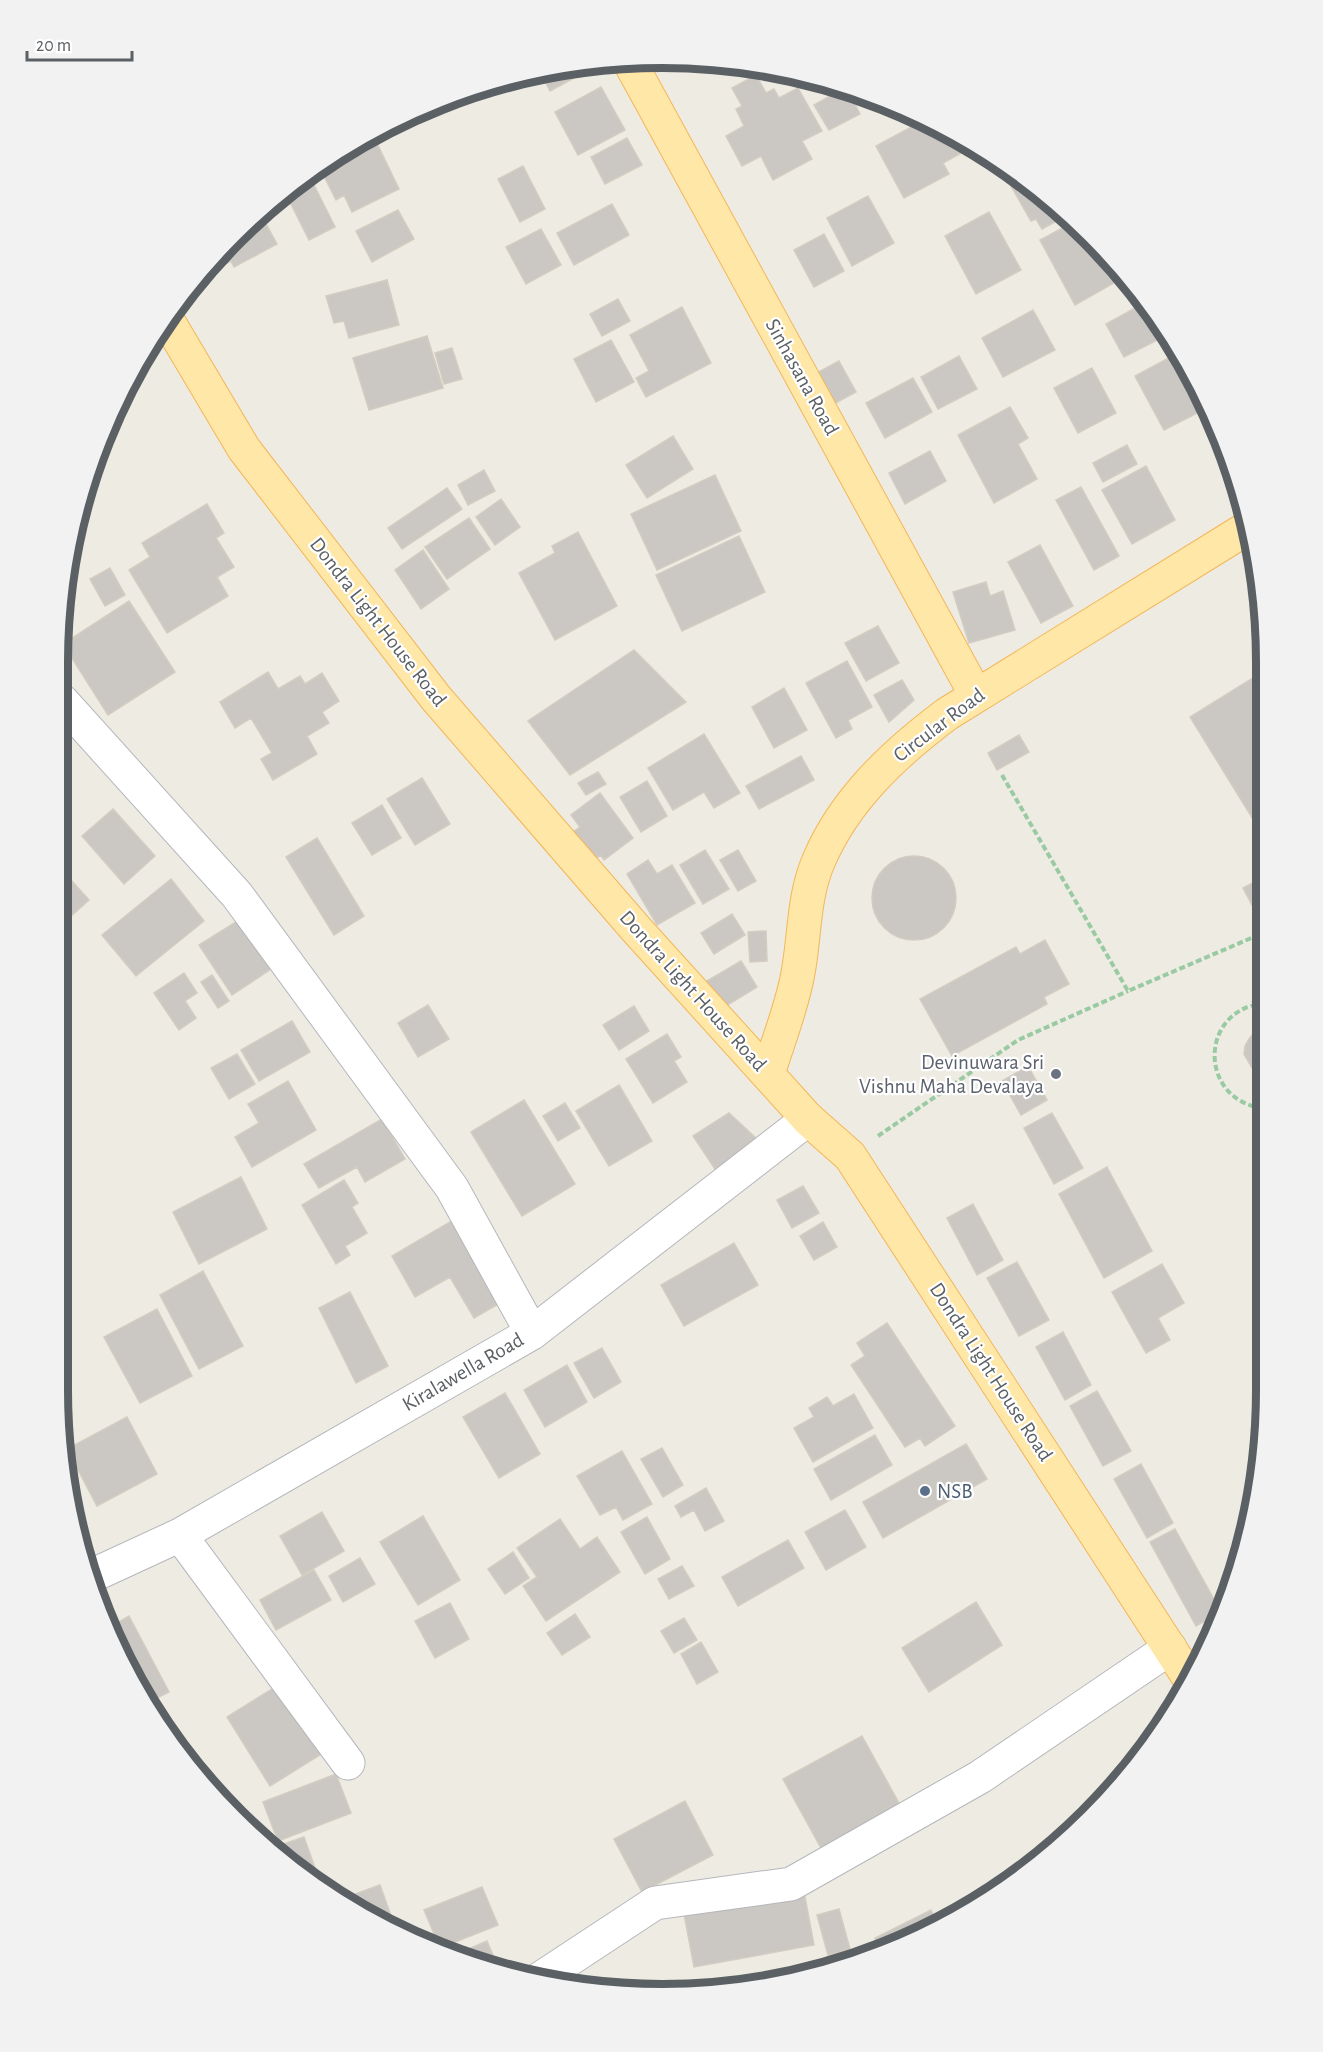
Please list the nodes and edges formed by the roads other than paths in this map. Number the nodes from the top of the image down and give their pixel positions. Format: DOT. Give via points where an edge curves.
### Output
graph roads {
  1 [pos="634,69"];
  2 [pos="171,326"];
  3 [pos="1241,532"];
  4 [pos="976,695"];
  5 [pos="68,708"];
  6 [pos="768,1074"];
  7 [pos="808,1119"];
  8 [pos="532,1333"];
  9 [pos="180,1535"];
  10 [pos="97,1573"];
  11 [pos="1170,1648"];
  12 [pos="1185,1671"];
  13 [pos="348,1763"];
  14 [pos="548,1973"];
  1 -- 4 [label="main road, Sinhasana Road"];
  2 -- 6 [label="main road, Dondra Light House Road" via="244,449 436,698"];
  3 -- 4 [label="main road, Circular Road"];
  4 -- 6 [label="main road, Circular Road" via="919,735 881,769 834,831 818,861 807,900 798,974"];
  5 -- 8 [label="street" via="237,895 452,1188"];
  6 -- 7 [label="main road, Dondra Light House Road"];
  7 -- 8 [label="street, Kiralawella Road"];
  7 -- 11 [label="main road, Dondra Light House Road" via="850,1156"];
  8 -- 9 [label="street, Kiralawella Road"];
  9 -- 10 [label="street, Kiralawella Road"];
  9 -- 13 [label="street"];
  11 -- 12 [label="main road, Dondra Light House Road"];
  11 -- 14 [label="street" via="980,1777 791,1884 655,1903"];
}
